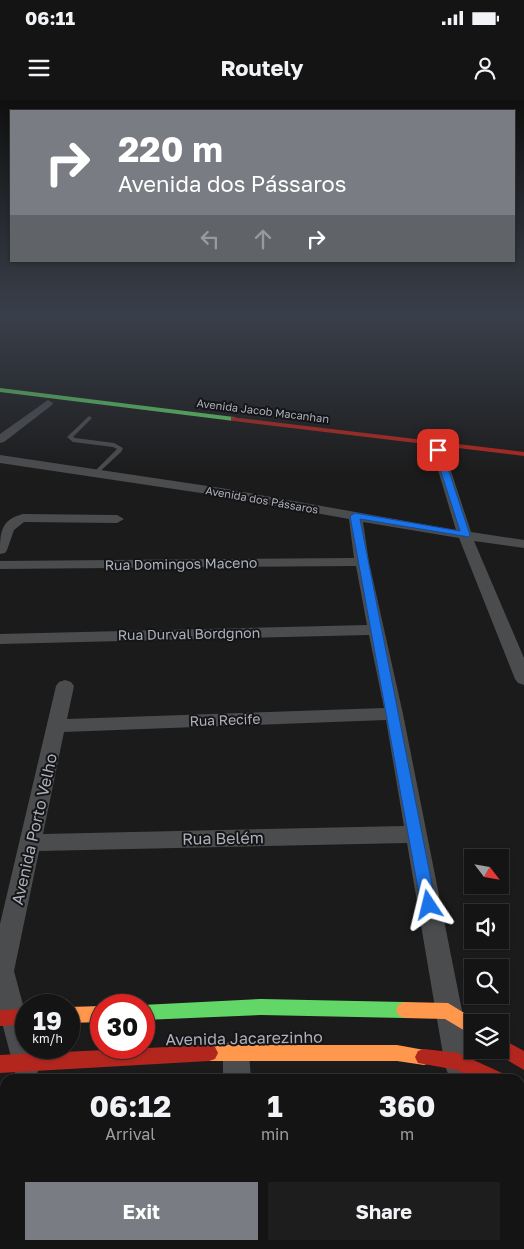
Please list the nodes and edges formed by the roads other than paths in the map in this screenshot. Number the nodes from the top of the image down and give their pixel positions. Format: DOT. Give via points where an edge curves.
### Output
graph roads {
  1 [pos="0,390"];
  2 [pos="0,397"];
  3 [pos="48,403"];
  4 [pos="89,418"];
  5 [pos="0,440"];
  6 [pos="438,450"];
  7 [pos="524,454"];
  8 [pos="0,458"];
  9 [pos="524,460"];
  10 [pos="96,473"];
  11 [pos="355,516"];
  12 [pos="117,519"];
  13 [pos="465,535"];
  14 [pos="524,544"];
  15 [pos="0,550"];
  16 [pos="362,562"];
  17 [pos="0,565"];
  18 [pos="377,630"];
  19 [pos="0,638"];
  20 [pos="524,679"];
  21 [pos="65,686"];
  22 [pos="394,714"];
  23 [pos="57,726"];
  24 [pos="416,834"];
  25 [pos="30,843"];
  26 [pos="1,974"];
  27 [pos="448,1011"];
  28 [pos="155,1012"];
  29 [pos="14,1018"];
  30 [pos="464,1022"];
  31 [pos="236,1052"];
  32 [pos="509,1052"];
  33 [pos="524,1061"];
  34 [pos="17,1069"];
  35 [pos="460,1070"];
  36 [pos="236,1074"];
  37 [pos="476,1074"];
  1 -- 7 [label="main road, Avenida Jacob Macanhan"];
  2 -- 3 [label="main road, Avenida Jacob Macanhan"];
  3 -- 5 [label="street"];
  3 -- 6 [label="main road, Avenida Jacob Macanhan"];
  4 -- 10 [label="lane" via="70,437 73,440 120,448"];
  6 -- 9 [label="main road, Avenida Jacob Macanhan"];
  6 -- 13 [label="street"];
  8 -- 10 [label="street, Avenida dos Pássaros"];
  10 -- 11 [label="street, Avenida dos Pássaros"];
  11 -- 13 [label="street, Avenida dos Pássaros"];
  11 -- 16 [label="street"];
  12 -- 15 [label="street" via="23,518 10,526"];
  13 -- 14 [label="street, Avenida dos Pássaros"];
  13 -- 20 [label="street"];
  16 -- 17 [label="street, Rua Domingos Maceno"];
  16 -- 18 [label="street"];
  18 -- 19 [label="street, Rua Durval Bordgnon"];
  18 -- 22 [label="street"];
  21 -- 23 [label="street, Avenida Porto Velho"];
  22 -- 23 [label="street, Rua Recife"];
  22 -- 24 [label="street"];
  23 -- 25 [label="street, Avenida Porto Velho"];
  24 -- 25 [label="street, Rua Belém"];
  24 -- 27 [label="street"];
  25 -- 26 [label="street, Avenida Porto Velho"];
  26 -- 29 [label="street, Avenida Porto Velho"];
  27 -- 28 [label="main road, Avenida Jacarezinho" via="261,1007"];
  27 -- 30 [label="main road"];
  27 -- 35 [label="street"];
  29 -- 34 [label="street, Avenida Porto Velho"];
  31 -- 34 [label="main road, Avenida Jacarezinho"];
  31 -- 35 [label="main road, Avenida Jacarezinho" via="397,1053"];
  31 -- 36 [label="street"];
  32 -- 33 [label="main road"];
  35 -- 37 [label="main road, Avenida Jacarezinho"];
}
